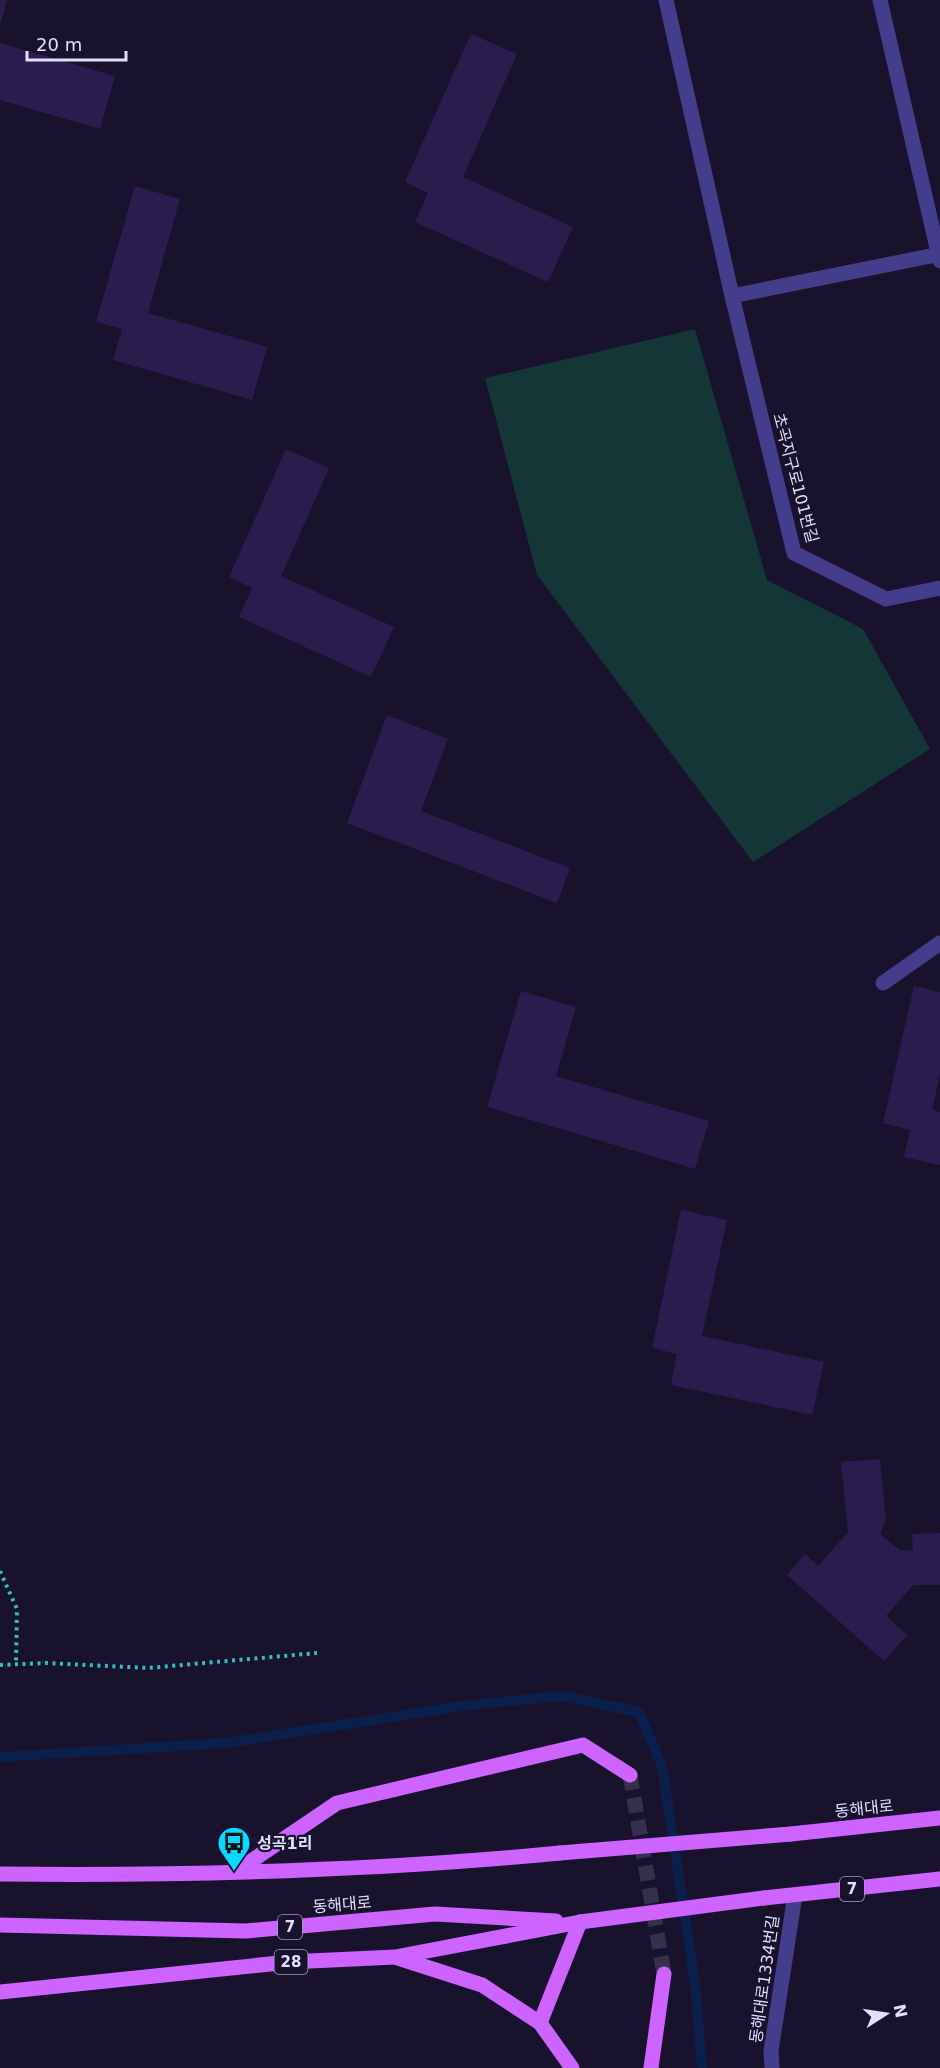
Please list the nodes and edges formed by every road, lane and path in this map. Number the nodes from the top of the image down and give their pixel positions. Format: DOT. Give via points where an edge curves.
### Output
graph roads {
  1 [pos="666,0"];
  2 [pos="880,0"];
  3 [pos="940,256"];
  4 [pos="732,296"];
  5 [pos="940,588"];
  6 [pos="940,943"];
  7 [pos="883,983"];
  8 [pos="0,1571"];
  9 [pos="317,1653"];
  10 [pos="16,1663"];
  11 [pos="0,1665"];
  12 [pos="630,1775"];
  13 [pos="940,1818"];
  14 [pos="234,1872"];
  15 [pos="0,1874"];
  16 [pos="940,1879"];
  17 [pos="795,1895"];
  18 [pos="580,1922"];
  19 [pos="0,1925"];
  20 [pos="395,1957"];
  21 [pos="664,1974"];
  22 [pos="0,1992"];
  23 [pos="540,2023"];
  24 [pos="572,2068"];
  25 [pos="651,2068"];
  26 [pos="772,2068"];
  1 -- 4 [label="street, 초곡지구로101번길"];
  2 -- 3 [label="street"];
  3 -- 4 [label="street"];
  4 -- 5 [label="street, 초곡지구로101번길" via="794,553 886,598"];
  6 -- 7 [label="street"];
  8 -- 10 [label="path" via="17,1609"];
  9 -- 10 [label="path" via="148,1668"];
  10 -- 11 [label="path"];
  12 -- 14 [label="main road" via="583,1744 337,1803"];
  13 -- 14 [label="main road, 동해대로, bridge" via="459,1863"];
  14 -- 15 [label="main road"];
  16 -- 17 [label="main road, 7"];
  17 -- 18 [label="main road, 7, bridge"];
  17 -- 26 [label="street, 동해대로1334번길" via="771,2051"];
  18 -- 19 [label="main road, 동해대로 / 7" via="435,1914 246,1931"];
  18 -- 20 [label="main road, 28"];
  18 -- 23 [label="main road"];
  20 -- 22 [label="main road, 28" via="289,1962"];
  20 -- 23 [label="main road" via="482,1985"];
  21 -- 25 [label="main road"];
  23 -- 24 [label="main road"];
}
